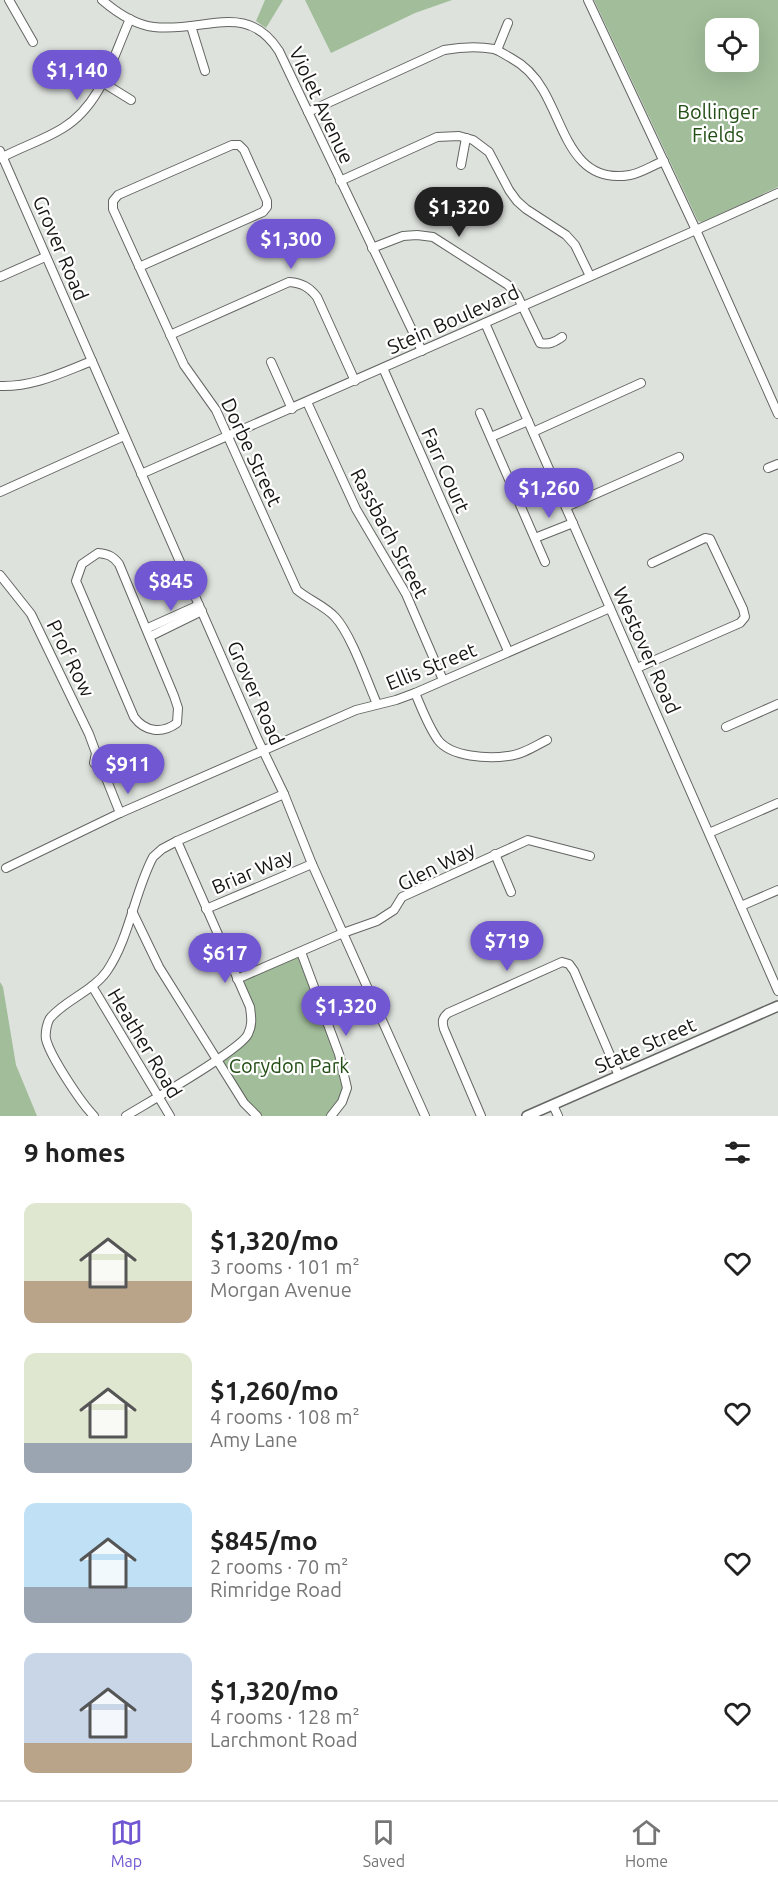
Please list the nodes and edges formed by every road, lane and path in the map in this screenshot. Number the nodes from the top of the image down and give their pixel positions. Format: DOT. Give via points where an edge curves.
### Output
graph roads {
  1 [pos="9,0"];
  2 [pos="102,0"];
  3 [pos="588,0"];
  4 [pos="130,19"];
  5 [pos="508,23"];
  6 [pos="191,26"];
  7 [pos="33,42"];
  8 [pos="497,50"];
  9 [pos="205,71"];
  10 [pos="102,82"];
  11 [pos="131,100"];
  12 [pos="308,112"];
  13 [pos="466,138"];
  14 [pos="1,155"];
  15 [pos="664,161"];
  16 [pos="461,165"];
  17 [pos="339,181"];
  18 [pos="778,193"];
  19 [pos="696,230"];
  20 [pos="372,248"];
  21 [pos="45,257"];
  22 [pos="139,267"];
  23 [pos="590,276"];
  24 [pos="0,277"];
  25 [pos="523,305"];
  26 [pos="485,323"];
  27 [pos="170,335"];
  28 [pos="562,337"];
  29 [pos="422,351"];
  30 [pos="92,361"];
  31 [pos="271,362"];
  32 [pos="383,368"];
  33 [pos="355,381"];
  34 [pos="641,383"];
  35 [pos="0,386"];
  36 [pos="774,395"];
  37 [pos="307,402"];
  38 [pos="292,409"];
  39 [pos="480,413"];
  40 [pos="778,414"];
  41 [pos="528,421"];
  42 [pos="533,432"];
  43 [pos="124,436"];
  44 [pos="228,436"];
  45 [pos="491,437"];
  46 [pos="679,457"];
  47 [pos="778,464"];
  48 [pos="768,468"];
  49 [pos="141,474"];
  50 [pos="0,492"];
  51 [pos="566,507"];
  52 [pos="573,523"];
  53 [pos="535,538"];
  54 [pos="545,562"];
  55 [pos="652,563"];
  56 [pos="0,575"];
  57 [pos="201,608"];
  58 [pos="610,608"];
  59 [pos="149,632"];
  60 [pos="508,651"];
  61 [pos="637,668"];
  62 [pos="443,680"];
  63 [pos="415,693"];
  64 [pos="778,704"];
  65 [pos="377,705"];
  66 [pos="726,727"];
  67 [pos="547,740"];
  68 [pos="263,752"];
  69 [pos="284,794"];
  70 [pos="778,803"];
  71 [pos="120,813"];
  72 [pos="709,834"];
  73 [pos="177,841"];
  74 [pos="495,854"];
  75 [pos="590,856"];
  76 [pos="312,864"];
  77 [pos="6,868"];
  78 [pos="778,890"];
  79 [pos="511,892"];
  80 [pos="741,906"];
  81 [pos="206,909"];
  82 [pos="132,910"];
  83 [pos="343,933"];
  84 [pos="301,952"];
  85 [pos="237,979"];
  86 [pos="92,986"];
  87 [pos="778,991"];
  88 [pos="778,1006"];
  89 [pos="217,1059"];
  90 [pos="620,1076"];
  91 [pos="158,1095"];
  92 [pos="553,1105"];
  93 [pos="94,1116"];
  94 [pos="126,1116"];
  95 [pos="170,1116"];
  96 [pos="257,1116"];
  97 [pos="331,1116"];
  98 [pos="425,1116"];
  99 [pos="481,1116"];
  100 [pos="527,1116"];
  101 [pos="558,1116"];
  1 -- 7 [label="street"];
  2 -- 4 [label="street, Violet Avenue"];
  3 -- 15 [label="street"];
  4 -- 6 [label="street, Violet Avenue" via="153,27"];
  4 -- 10 [label="street"];
  5 -- 8 [label="street"];
  6 -- 9 [label="street"];
  6 -- 12 [label="street, Violet Avenue" via="236,20 261,28 279,51"];
  8 -- 12 [label="street" via="467,46 444,50"];
  8 -- 15 [label="street" via="532,73 583,163 606,175 631,175"];
  10 -- 11 [label="street"];
  10 -- 14 [label="street" via="87,109 76,119"];
  12 -- 17 [label="street, Violet Avenue"];
  13 -- 16 [label="street"];
  13 -- 17 [label="street" via="436,137"];
  13 -- 23 [label="street" via="489,152 517,201 575,245"];
  14 -- 21 [label="street, Grover Road"];
  15 -- 19 [label="street"];
  17 -- 20 [label="street, Violet Avenue"];
  18 -- 19 [label="street, Stein Boulevard"];
  19 -- 23 [label="street, Stein Boulevard"];
  19 -- 36 [label="street"];
  20 -- 25 [label="street" via="403,236 433,237 508,285"];
  20 -- 29 [label="street, Violet Avenue"];
  21 -- 24 [label="street"];
  21 -- 30 [label="street, Grover Road"];
  22 -- 22 [label="street, Dorbe Street" via="112,201 118,195 239,145 267,201 263,212"];
  22 -- 27 [label="street, Dorbe Street"];
  23 -- 25 [label="street, Stein Boulevard"];
  25 -- 26 [label="street, Stein Boulevard"];
  25 -- 28 [label="street" via="540,343 553,343"];
  26 -- 29 [label="street, Stein Boulevard"];
  26 -- 41 [label="street, Westover Road"];
  27 -- 33 [label="street" via="289,282 297,282 316,297"];
  27 -- 44 [label="street, Dorbe Street" via="183,365 216,410"];
  29 -- 32 [label="street, Stein Boulevard"];
  30 -- 35 [label="street" via="36,383"];
  30 -- 43 [label="street, Grover Road"];
  31 -- 38 [label="street"];
  32 -- 33 [label="street, Stein Boulevard"];
  32 -- 60 [label="street, Farr Court"];
  33 -- 37 [label="street, Stein Boulevard"];
  34 -- 42 [label="street"];
  36 -- 40 [label="street"];
  37 -- 38 [label="street, Stein Boulevard"];
  37 -- 62 [label="street, Rassbach Street" via="356,509 406,594"];
  38 -- 44 [label="street, Stein Boulevard"];
  39 -- 45 [label="street"];
  41 -- 42 [label="street, Westover Road"];
  41 -- 45 [label="street"];
  42 -- 51 [label="street, Westover Road"];
  43 -- 49 [label="street, Grover Road"];
  43 -- 50 [label="street"];
  44 -- 49 [label="street, Stein Boulevard"];
  44 -- 65 [label="street, Dorbe Street" via="297,590 335,616"];
  45 -- 53 [label="street"];
  46 -- 51 [label="street"];
  47 -- 48 [label="street"];
  49 -- 57 [label="street, Grover Road"];
  51 -- 52 [label="street, Westover Road"];
  52 -- 53 [label="street"];
  52 -- 58 [label="street, Westover Road"];
  53 -- 54 [label="street"];
  55 -- 61 [label="street" via="710,539 745,617"];
  56 -- 71 [label="street, Prof Row" via="36,622 89,734 96,753 94,763 104,773"];
  57 -- 59 [label="street"];
  57 -- 68 [label="street, Grover Road"];
  58 -- 60 [label="street, Ellis Street"];
  58 -- 61 [label="street, Westover Road"];
  59 -- 59 [label="street" via="114,557 98,554 81,564 76,581 134,717 149,729 168,729 177,723 178,708"];
  60 -- 62 [label="street, Ellis Street"];
  61 -- 72 [label="street, Westover Road"];
  62 -- 63 [label="street, Ellis Street"];
  63 -- 65 [label="street, Ellis Street"];
  63 -- 67 [label="street" via="439,741 452,751 467,756 508,756"];
  64 -- 66 [label="street"];
  65 -- 68 [label="street, Ellis Street" via="356,710"];
  68 -- 69 [label="street, Grover Road"];
  68 -- 71 [label="street, Ellis Street"];
  69 -- 73 [label="street"];
  69 -- 76 [label="street, Grover Road"];
  70 -- 72 [label="street"];
  71 -- 77 [label="street, Ellis Street"];
  72 -- 80 [label="street, Westover Road"];
  73 -- 81 [label="street"];
  73 -- 82 [label="street" via="153,856"];
  74 -- 75 [label="street, Glen Way" via="528,840"];
  74 -- 79 [label="street"];
  74 -- 83 [label="street, Glen Way" via="402,897 394,910 377,921"];
  76 -- 81 [label="street, Briar Way"];
  76 -- 83 [label="street, Grover Road"];
  78 -- 80 [label="street"];
  80 -- 87 [label="street, Westover Road"];
  81 -- 85 [label="street"];
  82 -- 86 [label="street" via="106,972"];
  82 -- 89 [label="street" via="159,967"];
  83 -- 84 [label="street, Glen Way"];
  83 -- 98 [label="street, Grover Road"];
  84 -- 85 [label="street, Glen Way"];
  84 -- 97 [label="street" via="339,1054 347,1088"];
  85 -- 89 [label="street" via="252,1021 248,1035"];
  86 -- 91 [label="street, Heather Road"];
  86 -- 93 [label="street" via="49,1019 45,1037 52,1054"];
  88 -- 90 [label="main road, State Street"];
  89 -- 91 [label="street"];
  89 -- 96 [label="street" via="244,1103"];
  90 -- 92 [label="main road, State Street"];
  90 -- 99 [label="street" via="574,971 562,962 444,1017 444,1029"];
  91 -- 94 [label="street"];
  91 -- 95 [label="street, Heather Road"];
  92 -- 100 [label="main road, State Street"];
  92 -- 101 [label="street"];
}
